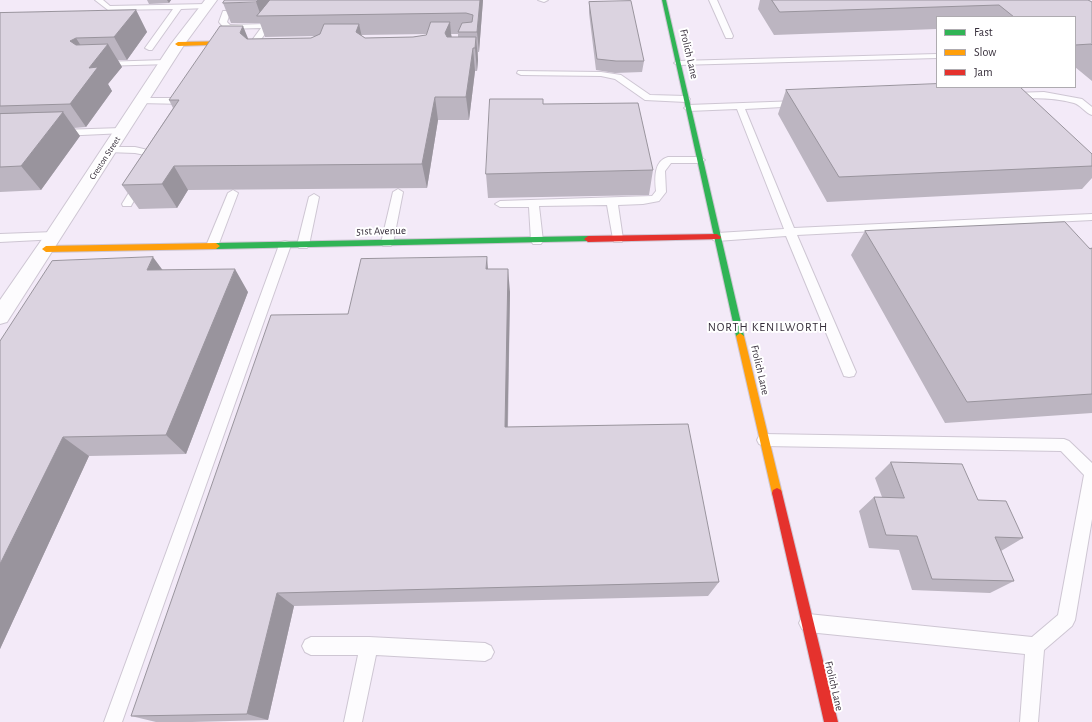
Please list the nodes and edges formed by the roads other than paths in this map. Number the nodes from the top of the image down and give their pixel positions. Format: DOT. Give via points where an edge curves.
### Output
graph roads {
  1 [pos="99,0"];
  2 [pos="664,0"];
  3 [pos="713,0"];
  4 [pos="209,3"];
  5 [pos="179,6"];
  6 [pos="280,8"];
  7 [pos="226,13"];
  8 [pos="267,26"];
  9 [pos="729,36"];
  10 [pos="178,44"];
  11 [pos="259,44"];
  12 [pos="149,48"];
  13 [pos="936,56"];
  14 [pos="166,62"];
  15 [pos="678,63"];
  16 [pos="90,64"];
  17 [pos="521,73"];
  18 [pos="1006,97"];
  19 [pos="141,101"];
  20 [pos="687,103"];
  21 [pos="811,103"];
  22 [pos="740,106"];
  23 [pos="181,112"];
  24 [pos="1092,112"];
  25 [pos="122,131"];
  26 [pos="54,133"];
  27 [pos="110,150"];
  28 [pos="700,160"];
  29 [pos="398,192"];
  30 [pos="233,193"];
  31 [pos="314,197"];
  32 [pos="612,201"];
  33 [pos="127,204"];
  34 [pos="500,204"];
  35 [pos="534,204"];
  36 [pos="1092,217"];
  37 [pos="790,232"];
  38 [pos="717,237"];
  39 [pos="0,238"];
  40 [pos="618,239"];
  41 [pos="536,241"];
  42 [pos="50,243"];
  43 [pos="387,243"];
  44 [pos="303,244"];
  45 [pos="285,245"];
  46 [pos="212,246"];
  47 [pos="0,316"];
  48 [pos="849,372"];
  49 [pos="764,440"];
  50 [pos="1092,474"];
  51 [pos="808,624"];
  52 [pos="311,646"];
  53 [pos="369,646"];
  54 [pos="1035,646"];
  55 [pos="485,652"];
  56 [pos="113,722"];
  57 [pos="353,722"];
  58 [pos="830,722"];
  59 [pos="1029,722"];
  1 -- 5 [label="lane" via="105,9"];
  2 -- 15 [label="street, Frolich Lane"];
  3 -- 9 [label="lane"];
  4 -- 5 [label="lane"];
  4 -- 10 [label="street, Creston Street"];
  5 -- 12 [label="lane"];
  6 -- 8 [label="lane"];
  7 -- 8 [label="lane" via="223,22 228,27"];
  8 -- 11 [label="lane"];
  10 -- 11 [label="street"];
  10 -- 14 [label="street, Creston Street"];
  13 -- 15 [label="lane"];
  14 -- 16 [label="lane"];
  14 -- 19 [label="street, Creston Street"];
  15 -- 20 [label="street, Frolich Lane"];
  17 -- 20 [label="lane" via="600,74 618,77 648,98"];
  18 -- 24 [label="lane" via="1044,95 1079,101"];
  19 -- 23 [label="lane" via="190,98"];
  19 -- 25 [label="street, Creston Street"];
  20 -- 22 [label="lane"];
  20 -- 28 [label="street, Frolich Lane"];
  21 -- 22 [label="lane"];
  22 -- 37 [label="lane"];
  25 -- 26 [label="lane"];
  25 -- 27 [label="street, Creston Street"];
  27 -- 33 [label="lane" via="149,153 153,162"];
  27 -- 42 [label="street, Creston Street"];
  28 -- 32 [label="lane" via="668,160 660,171 661,192 655,199"];
  28 -- 38 [label="street, Frolich Lane"];
  29 -- 43 [label="lane"];
  30 -- 46 [label="lane"];
  31 -- 44 [label="lane"];
  32 -- 35 [label="lane"];
  32 -- 40 [label="lane"];
  34 -- 35 [label="lane"];
  35 -- 41 [label="lane"];
  36 -- 37 [label="lane"];
  37 -- 38 [label="lane"];
  37 -- 48 [label="lane"];
  38 -- 40 [label="street, 51st Avenue"];
  38 -- 49 [label="street, Frolich Lane"];
  39 -- 42 [label="lane"];
  40 -- 41 [label="street, 51st Avenue"];
  41 -- 43 [label="street, 51st Avenue"];
  42 -- 46 [label="street, 51st Avenue"];
  42 -- 47 [label="street, Creston Street"];
  43 -- 44 [label="street, 51st Avenue"];
  44 -- 45 [label="street, 51st Avenue"];
  45 -- 46 [label="street, 51st Avenue"];
  45 -- 56 [label="lane"];
  49 -- 50 [label="lane" via="1064,445"];
  49 -- 51 [label="street, Frolich Lane"];
  50 -- 54 [label="lane" via="1066,620"];
  51 -- 54 [label="lane"];
  51 -- 58 [label="street, Frolich Lane"];
  52 -- 53 [label="lane"];
  53 -- 55 [label="lane"];
  53 -- 57 [label="lane"];
  54 -- 59 [label="lane"];
}
